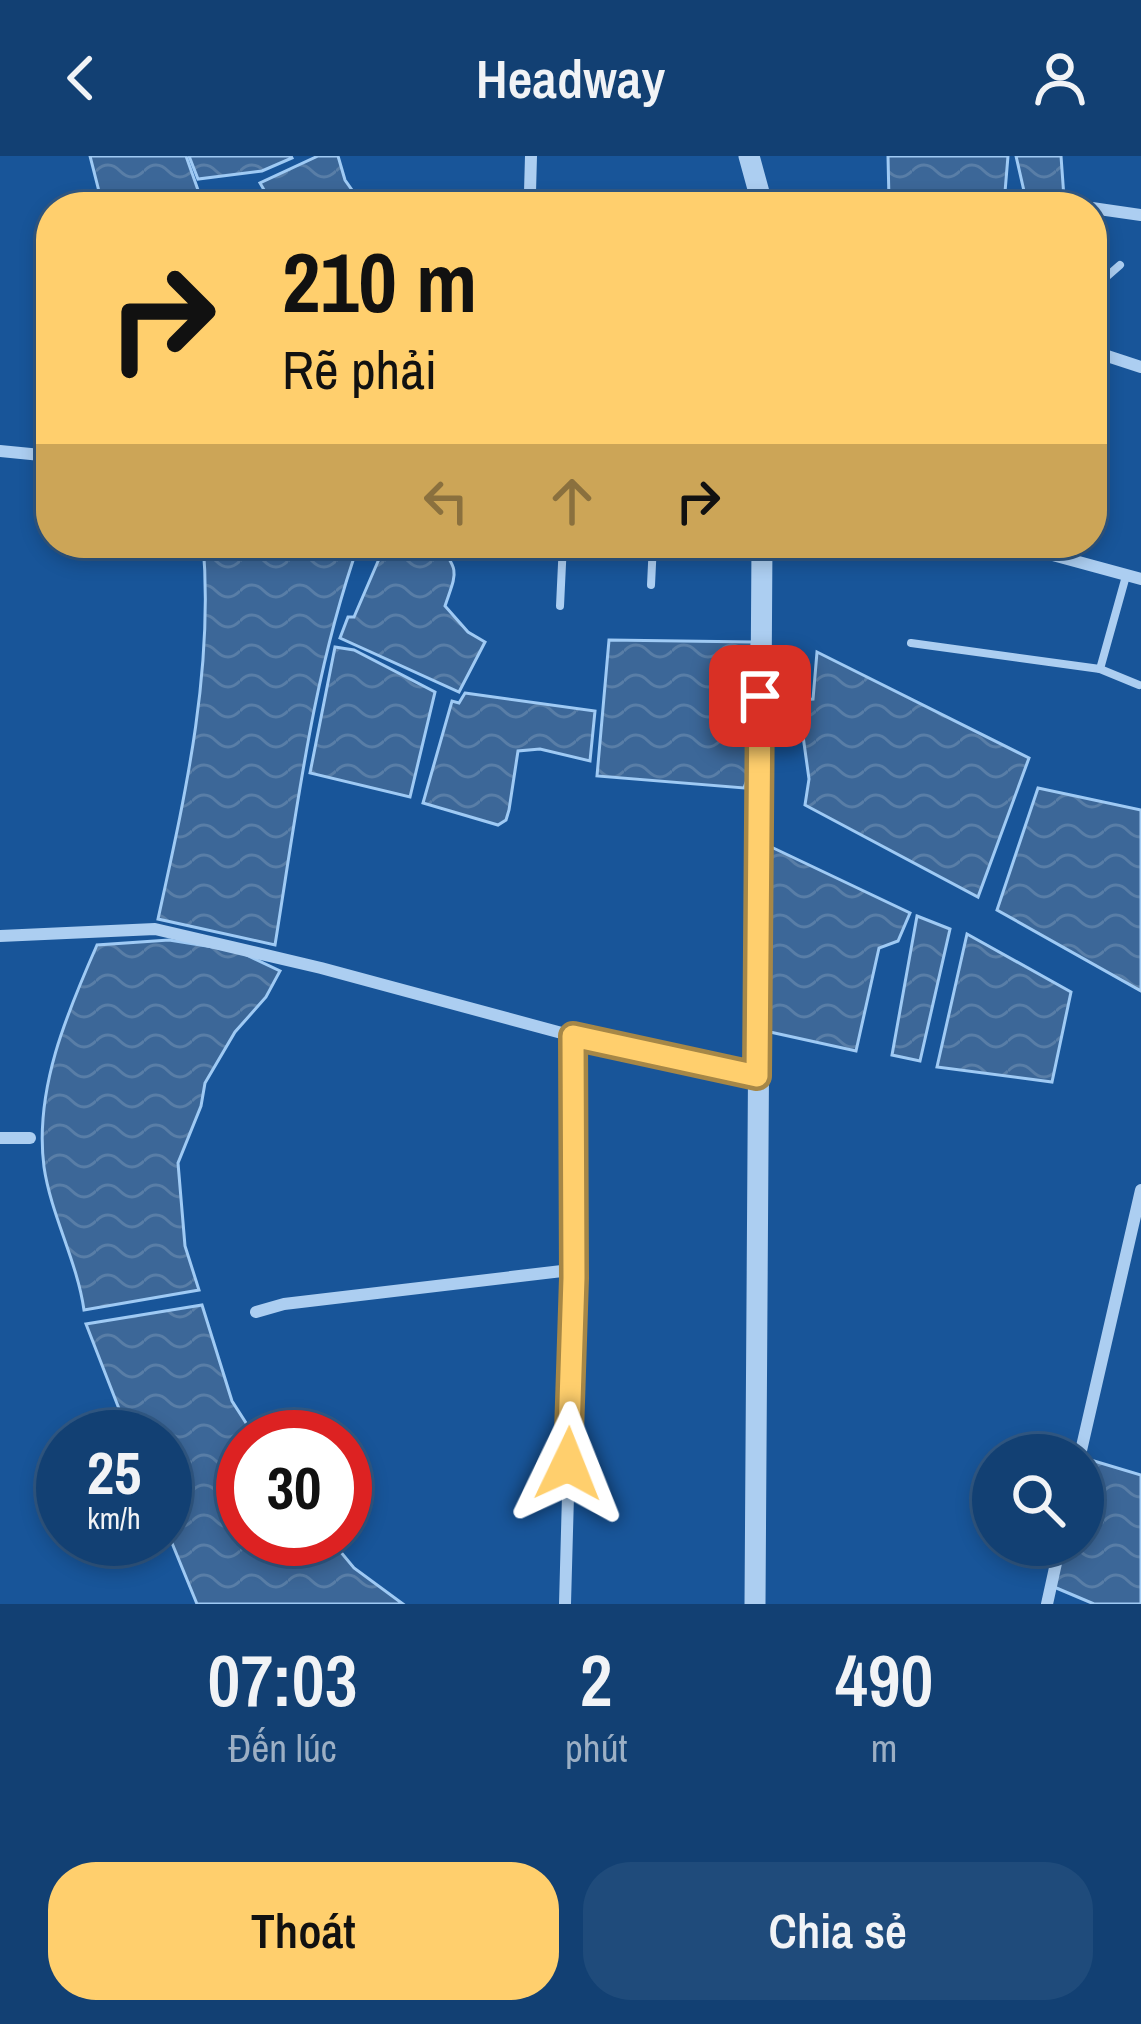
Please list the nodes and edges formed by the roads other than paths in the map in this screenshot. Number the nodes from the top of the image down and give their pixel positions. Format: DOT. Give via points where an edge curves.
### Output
graph roads {
  1 [pos="531,156"];
  2 [pos="749,156"];
  3 [pos="531,192"];
  4 [pos="756,192"];
  5 [pos="1107,210"];
  6 [pos="1141,215"];
  7 [pos="1120,265"];
  8 [pos="1107,276"];
  9 [pos="1107,355"];
  10 [pos="1141,367"];
  11 [pos="0,451"];
  12 [pos="36,455"];
  13 [pos="562,558"];
  14 [pos="653,558"];
  15 [pos="762,558"];
  16 [pos="1070,558"];
  17 [pos="1126,576"];
  18 [pos="1141,579"];
  19 [pos="652,585"];
  20 [pos="560,606"];
  21 [pos="911,643"];
  22 [pos="1100,670"];
  23 [pos="1139,685"];
  24 [pos="0,936"];
  25 [pos="573,1036"];
  26 [pos="757,1076"];
  27 [pos="0,1138"];
  28 [pos="30,1138"];
  29 [pos="1141,1190"];
  30 [pos="574,1278"];
  31 [pos="256,1312"];
  32 [pos="1085,1434"];
  33 [pos="1055,1566"];
  34 [pos="565,1604"];
  35 [pos="755,1604"];
  36 [pos="1047,1604"];
  1 -- 3 [label="street"];
  2 -- 4 [label="street"];
  5 -- 6 [label="street"];
  7 -- 8 [label="lane"];
  9 -- 10 [label="street"];
  11 -- 12 [label="street"];
  13 -- 20 [label="lane"];
  14 -- 19 [label="lane"];
  15 -- 26 [label="street"];
  16 -- 17 [label="street"];
  17 -- 18 [label="street"];
  17 -- 22 [label="lane"];
  21 -- 22 [label="lane"];
  22 -- 23 [label="lane"];
  24 -- 25 [label="street" via="154,929"];
  25 -- 26 [label="street"];
  25 -- 30 [label="street"];
  26 -- 35 [label="street"];
  27 -- 28 [label="street"];
  29 -- 32 [label="street"];
  30 -- 31 [label="street" via="562,1271"];
  30 -- 34 [label="street"];
  33 -- 36 [label="street"];
}
